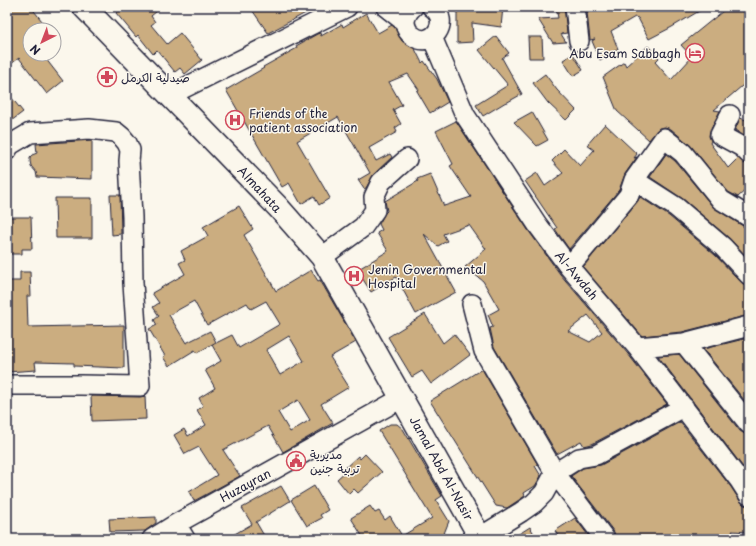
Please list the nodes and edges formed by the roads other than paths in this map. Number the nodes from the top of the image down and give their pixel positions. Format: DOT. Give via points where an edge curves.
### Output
graph roads {
  1 [pos="84,7"];
  2 [pos="347,7"];
  3 [pos="386,7"];
  4 [pos="432,7"];
  5 [pos="575,7"];
  6 [pos="409,14"];
  7 [pos="432,37"];
  8 [pos="579,41"];
  9 [pos="170,95"];
  10 [pos="730,115"];
  11 [pos="7,150"];
  12 [pos="749,154"];
  13 [pos="407,158"];
  14 [pos="634,180"];
  15 [pos="748,213"];
  16 [pos="322,258"];
  17 [pos="569,267"];
  18 [pos="749,276"];
  19 [pos="472,304"];
  20 [pos="747,330"];
  21 [pos="684,343"];
  22 [pos="638,347"];
  23 [pos="7,385"];
  24 [pos="402,398"];
  25 [pos="684,407"];
  26 [pos="749,424"];
  27 [pos="555,473"];
  28 [pos="749,495"];
  29 [pos="181,531"];
  30 [pos="479,538"];
  31 [pos="152,539"];
  32 [pos="605,539"];
  1 -- 9 [label="main road, Almahata"];
  2 -- 9 [label="street"];
  3 -- 6 [label="street"];
  4 -- 7 [label="street" via="438,12 441,23 440,29"];
  5 -- 8 [label="street"];
  6 -- 7 [label="street" via="406,28 409,34 420,40"];
  7 -- 17 [label="street, Al-Awdah" via="465,115 537,224"];
  9 -- 16 [label="main road, Almahata" via="278,207"];
  10 -- 12 [label="street" via="720,135 742,147"];
  11 -- 23 [label="street" via="10,145 30,133 88,129 116,132 127,143 130,150 128,161 133,283 140,386"];
  13 -- 16 [label="street" via="381,182 374,197 375,210 362,227"];
  14 -- 15 [label="street" via="664,138 682,153 721,200"];
  14 -- 17 [label="street" via="629,195"];
  14 -- 18 [label="street" via="676,207 723,246"];
  16 -- 24 [label="main road, Almahata"];
  17 -- 22 [label="street, Al-Awdah"];
  19 -- 27 [label="street" via="484,351"];
  20 -- 21 [label="street"];
  21 -- 22 [label="street"];
  21 -- 26 [label="street"];
  22 -- 25 [label="street, Al-Awdah"];
  24 -- 29 [label="street, Huzayran"];
  24 -- 30 [label="main road, Jamal Abd Al-Nasir"];
  25 -- 27 [label="street" via="596,455 579,458"];
  25 -- 28 [label="street, Al-Awdah"];
  27 -- 30 [label="street" via="544,493 534,503"];
  27 -- 32 [label="street"];
  29 -- 31 [label="street, Huzayran"];
}
